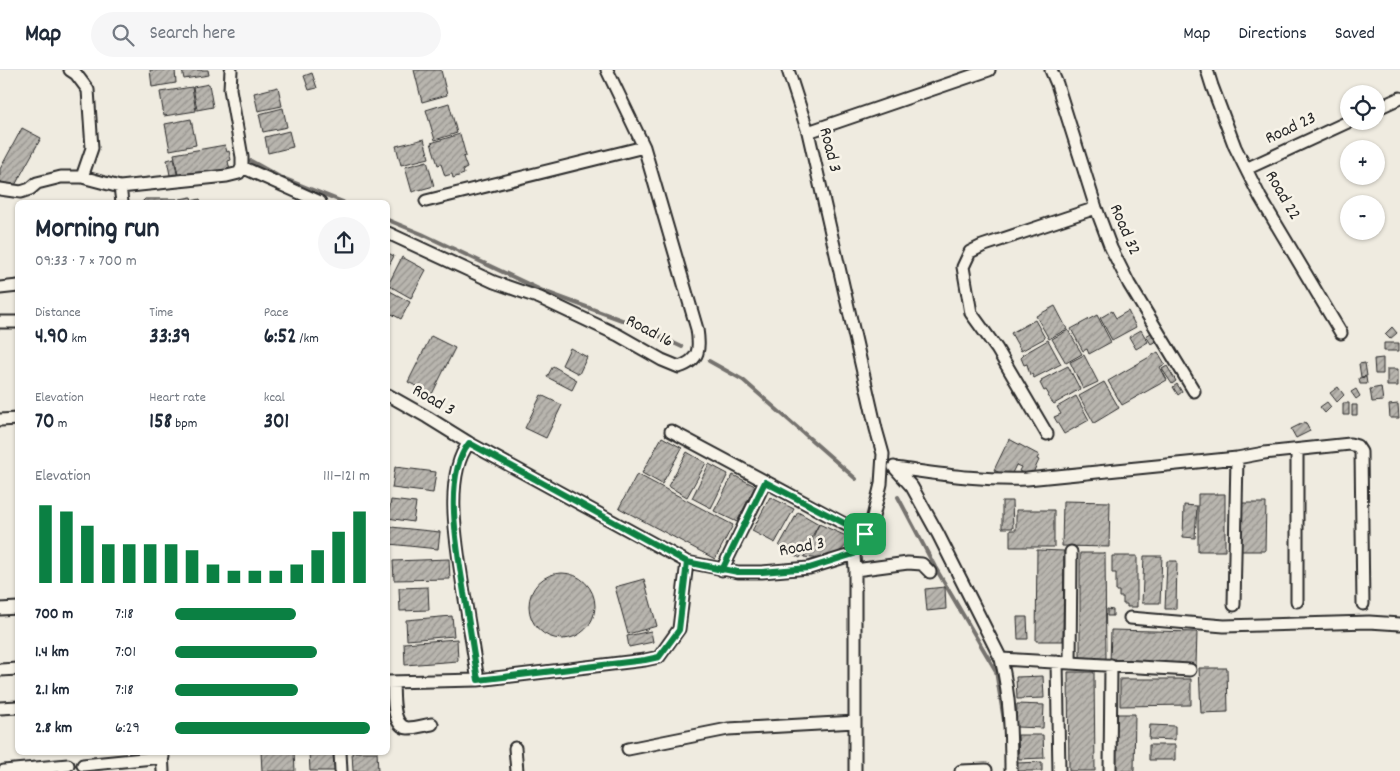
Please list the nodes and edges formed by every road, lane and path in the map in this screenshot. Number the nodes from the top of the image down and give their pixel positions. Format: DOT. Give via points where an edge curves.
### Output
graph roads {
  1 [pos="70,70"];
  2 [pos="232,70"];
  3 [pos="607,70"];
  4 [pos="788,70"];
  5 [pos="989,70"];
  6 [pos="1051,70"];
  7 [pos="1207,70"];
  8 [pos="1400,98"];
  9 [pos="1385,105"];
  10 [pos="1340,126"];
  11 [pos="808,132"];
  12 [pos="644,147"];
  13 [pos="242,167"];
  14 [pos="1246,169"];
  15 [pos="82,177"];
  16 [pos="120,187"];
  17 [pos="0,189"];
  18 [pos="122,200"];
  19 [pos="316,200"];
  20 [pos="426,201"];
  21 [pos="1096,208"];
  22 [pos="390,234"];
  23 [pos="15,286"];
  24 [pos="0,288"];
  25 [pos="0,322"];
  26 [pos="15,322"];
  27 [pos="1341,333"];
  28 [pos="1194,392"];
  29 [pos="390,396"];
  30 [pos="15,419"];
  31 [pos="0,420"];
  32 [pos="671,431"];
  33 [pos="1047,434"];
  34 [pos="469,443"];
  35 [pos="1297,450"];
  36 [pos="883,454"];
  37 [pos="1237,458"];
  38 [pos="896,468"];
  39 [pos="765,482"];
  40 [pos="865,534"];
  41 [pos="1071,552"];
  42 [pos="854,554"];
  43 [pos="687,562"];
  44 [pos="722,570"];
  45 [pos="855,570"];
  46 [pos="930,572"];
  47 [pos="1297,601"];
  48 [pos="1363,604"];
  49 [pos="1234,605"];
  50 [pos="15,608"];
  51 [pos="0,609"];
  52 [pos="1130,618"];
  53 [pos="1400,624"];
  54 [pos="1002,659"];
  55 [pos="1057,662"];
  56 [pos="1070,663"];
  57 [pos="1111,665"];
  58 [pos="15,669"];
  59 [pos="0,670"];
  60 [pos="1190,670"];
  61 [pos="478,680"];
  62 [pos="390,682"];
  63 [pos="15,707"];
  64 [pos="0,708"];
  65 [pos="855,722"];
  66 [pos="432,724"];
  67 [pos="515,748"];
  68 [pos="628,749"];
  69 [pos="163,755"];
  70 [pos="340,755"];
  71 [pos="68,765"];
  72 [pos="83,765"];
  73 [pos="986,770"];
  74 [pos="4,771"];
  75 [pos="163,771"];
  76 [pos="341,771"];
  77 [pos="517,771"];
  78 [pos="855,771"];
  79 [pos="961,771"];
  80 [pos="1011,771"];
  81 [pos="1059,771"];
  82 [pos="1110,771"];
  1 -- 15 [label="street" via="88,90 92,148"];
  2 -- 13 [label="street" via="230,89"];
  3 -- 12 [label="street, Road 16"];
  4 -- 11 [label="street, Road 3"];
  5 -- 11 [label="street"];
  6 -- 21 [label="street, Road 32"];
  7 -- 14 [label="street, Road 22"];
  8 -- 9 [label="street"];
  10 -- 14 [label="street, Road 23"];
  11 -- 36 [label="street, Road 3"];
  12 -- 20 [label="street"];
  12 -- 22 [label="street, Road 16" via="698,335 697,355 690,364 679,367 662,360 540,298 494,282"];
  13 -- 16 [label="street" via="239,173 227,176"];
  13 -- 19 [label="street"];
  14 -- 27 [label="street, Road 22"];
  15 -- 16 [label="street"];
  15 -- 17 [label="street" via="46,180 21,192"];
  16 -- 18 [label="street"];
  21 -- 28 [label="street, Road 32" via="1129,284"];
  21 -- 33 [label="street" via="982,246 970,252 963,267 971,313 997,349"];
  23 -- 24 [label="street"];
  25 -- 26 [label="street"];
  29 -- 34 [label="street, Road 3"];
  30 -- 31 [label="street"];
  32 -- 39 [label="street"];
  34 -- 43 [label="street, Road 3"];
  34 -- 61 [label="street" via="462,452 456,475 454,525"];
  35 -- 37 [label="street"];
  35 -- 47 [label="street"];
  35 -- 48 [label="street" via="1350,444 1361,452"];
  36 -- 38 [label="street"];
  36 -- 40 [label="street, Road 3" via="881,484 871,525"];
  37 -- 38 [label="street" via="998,480"];
  37 -- 49 [label="street"];
  38 -- 54 [label="street" via="912,486"];
  39 -- 40 [label="street"];
  39 -- 44 [label="street"];
  40 -- 42 [label="street, Road 3"];
  41 -- 56 [label="street"];
  42 -- 44 [label="street, Road 3" via="809,568 754,572"];
  42 -- 45 [label="street"];
  43 -- 44 [label="street, Road 3"];
  43 -- 61 [label="street" via="679,630 659,657"];
  45 -- 46 [label="street" via="908,563 922,564"];
  45 -- 65 [label="street"];
  50 -- 51 [label="street"];
  52 -- 53 [label="street" via="1224,626"];
  54 -- 55 [label="street"];
  54 -- 80 [label="street" via="1011,732"];
  55 -- 56 [label="street"];
  55 -- 81 [label="street"];
  56 -- 57 [label="street"];
  57 -- 60 [label="street"];
  57 -- 82 [label="street"];
  58 -- 59 [label="street"];
  61 -- 62 [label="street"];
  62 -- 66 [label="street" via="396,718 401,726"];
  63 -- 64 [label="street"];
  65 -- 68 [label="street" via="728,729"];
  65 -- 78 [label="street"];
  67 -- 77 [label="street"];
  69 -- 72 [label="street"];
  69 -- 75 [label="street"];
  70 -- 76 [label="street"];
  71 -- 74 [label="street"];
  73 -- 79 [label="street"];
}
